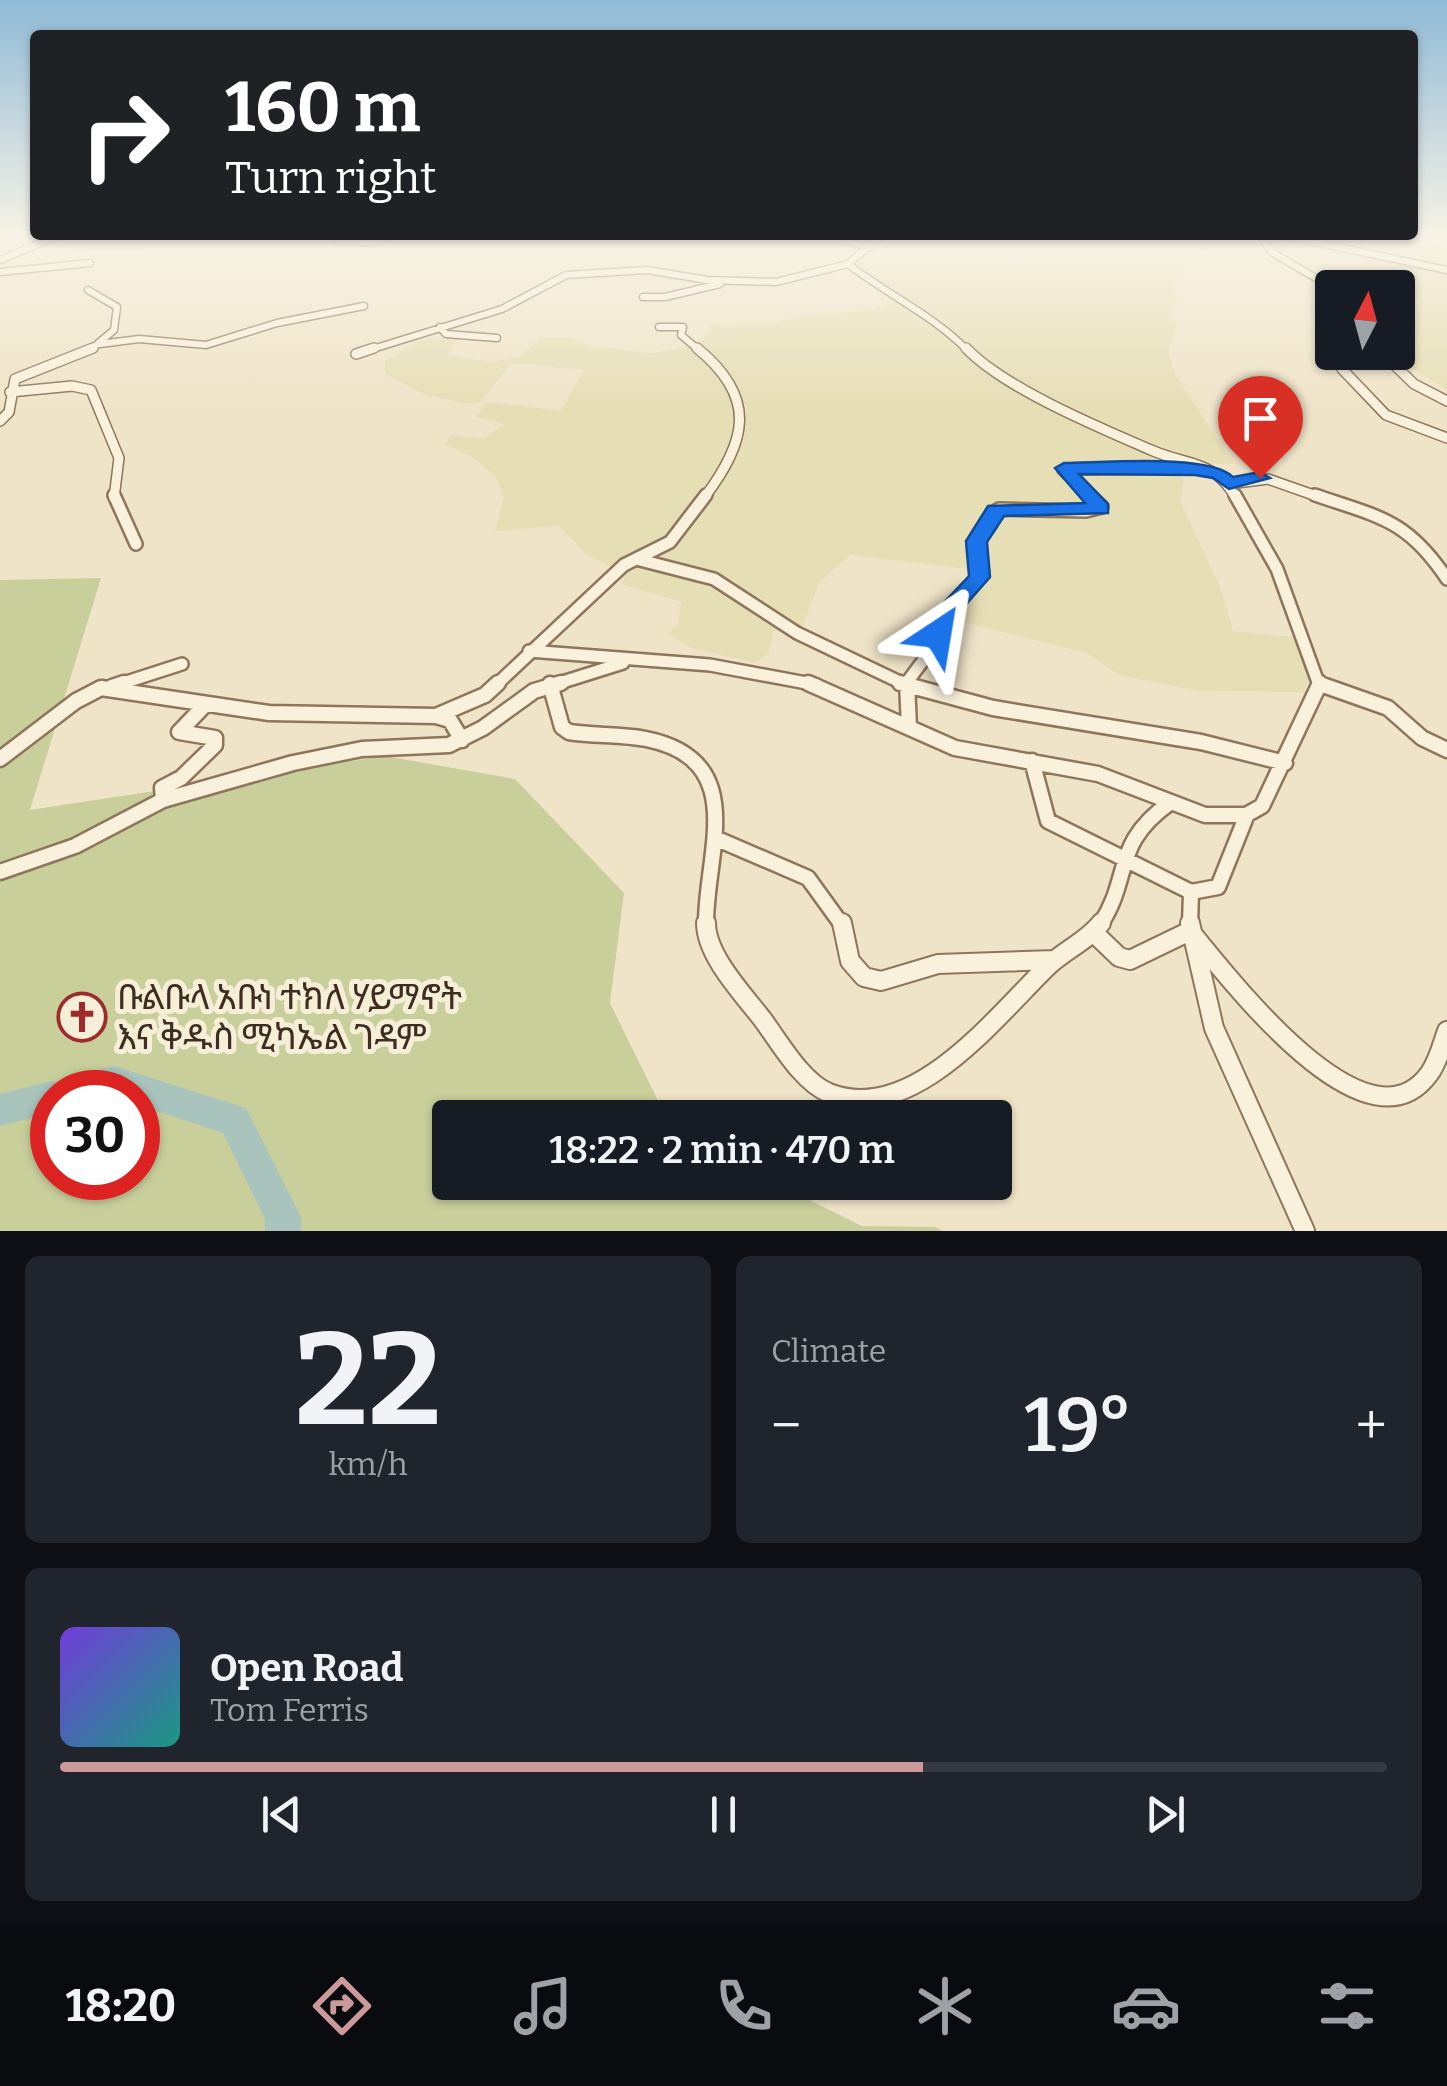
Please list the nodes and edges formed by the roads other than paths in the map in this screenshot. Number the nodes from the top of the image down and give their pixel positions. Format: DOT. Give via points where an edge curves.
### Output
graph roads {
  1 [pos="92,292"];
  2 [pos="537,292"];
  3 [pos="686,292"];
  4 [pos="884,292"];
  5 [pos="643,297"];
  6 [pos="364,306"];
  7 [pos="440,326"];
  8 [pos="659,327"];
  9 [pos="497,338"];
  10 [pos="100,344"];
  11 [pos="356,354"];
  12 [pos="1343,370"];
  13 [pos="1400,370"];
  14 [pos="10,392"];
  15 [pos="1447,401"];
  16 [pos="0,421"];
  17 [pos="1447,438"];
  18 [pos="1224,478"];
  19 [pos="136,544"];
  20 [pos="636,560"];
  21 [pos="1447,579"];
  22 [pos="529,651"];
  23 [pos="638,660"];
  24 [pos="182,664"];
  25 [pos="550,684"];
  26 [pos="905,684"];
  27 [pos="1320,684"];
  28 [pos="112,687"];
  29 [pos="205,705"];
  30 [pos="436,716"];
  31 [pos="909,726"];
  32 [pos="462,740"];
  33 [pos="1447,750"];
  34 [pos="0,759"];
  35 [pos="1032,761"];
  36 [pos="1285,763"];
  37 [pos="163,800"];
  38 [pos="1171,802"];
  39 [pos="1246,817"];
  40 [pos="715,838"];
  41 [pos="1122,860"];
  42 [pos="0,872"];
  43 [pos="1191,892"];
  44 [pos="1190,931"];
  45 [pos="1094,933"];
  46 [pos="1054,960"];
  47 [pos="1447,1030"];
  48 [pos="1305,1231"];
  1 -- 10 [label="street" via="118,309 116,328"];
  2 -- 7 [label="street"];
  3 -- 5 [label="street"];
  4 -- 18 [label="street" via="940,322 976,359 1010,381 1154,452"];
  6 -- 10 [label="street" via="276,322 206,345 146,339"];
  7 -- 9 [label="street" via="446,334"];
  7 -- 11 [label="street"];
  8 -- 20 [label="street" via="683,327 681,334 721,368 742,422 740,444 670,542"];
  10 -- 14 [label="street" via="23,374"];
  12 -- 17 [label="street" via="1386,415"];
  13 -- 15 [label="street"];
  14 -- 16 [label="street" via="9,412"];
  14 -- 19 [label="street" via="91,390 119,458 114,498"];
  18 -- 21 [label="street" via="1268,479 1392,522 1423,543"];
  18 -- 26 [label="street" via="1064,468 1101,508 995,510 976,541 980,577 943,616 928,654"];
  18 -- 27 [label="street" via="1286,588"];
  20 -- 22 [label="street"];
  20 -- 26 [label="street" via="714,579 796,633"];
  22 -- 23 [label="street"];
  22 -- 30 [label="street" via="485,695"];
  23 -- 25 [label="street"];
  23 -- 31 [label="street" via="797,679"];
  24 -- 28 [label="street" via="157,678"];
  25 -- 32 [label="street"];
  25 -- 40 [label="street" via="568,732 652,738 692,761 716,796"];
  26 -- 31 [label="street"];
  26 -- 36 [label="street" via="993,708 1201,742"];
  27 -- 33 [label="street" via="1384,707 1419,740"];
  27 -- 36 [label="street"];
  28 -- 29 [label="street"];
  28 -- 34 [label="street" via="76,700"];
  29 -- 30 [label="street" via="285,714"];
  29 -- 37 [label="street" via="178,732 215,738 216,745 162,788"];
  30 -- 32 [label="street" via="450,720"];
  31 -- 35 [label="street" via="956,748"];
  32 -- 37 [label="street" via="328,755"];
  35 -- 38 [label="street" via="1098,774"];
  35 -- 41 [label="street" via="1048,821"];
  36 -- 39 [label="street" via="1262,806"];
  37 -- 42 [label="street" via="75,846"];
  38 -- 39 [label="street" via="1216,818"];
  38 -- 41 [label="street"];
  39 -- 43 [label="street" via="1218,887"];
  40 -- 46 [label="street" via="808,878 841,919 850,961 864,977 881,982 938,964"];
  40 -- 46 [label="street" via="706,934 714,954 805,1074 838,1096 883,1096 927,1077 992,1024"];
  41 -- 43 [label="street"];
  41 -- 45 [label="street" via="1114,901"];
  43 -- 44 [label="street"];
  44 -- 45 [label="street" via="1130,960"];
  44 -- 47 [label="street" via="1267,1020 1350,1090 1411,1092 1427,1078"];
  44 -- 48 [label="street" via="1226,1061"];
  45 -- 46 [label="street"];
}
